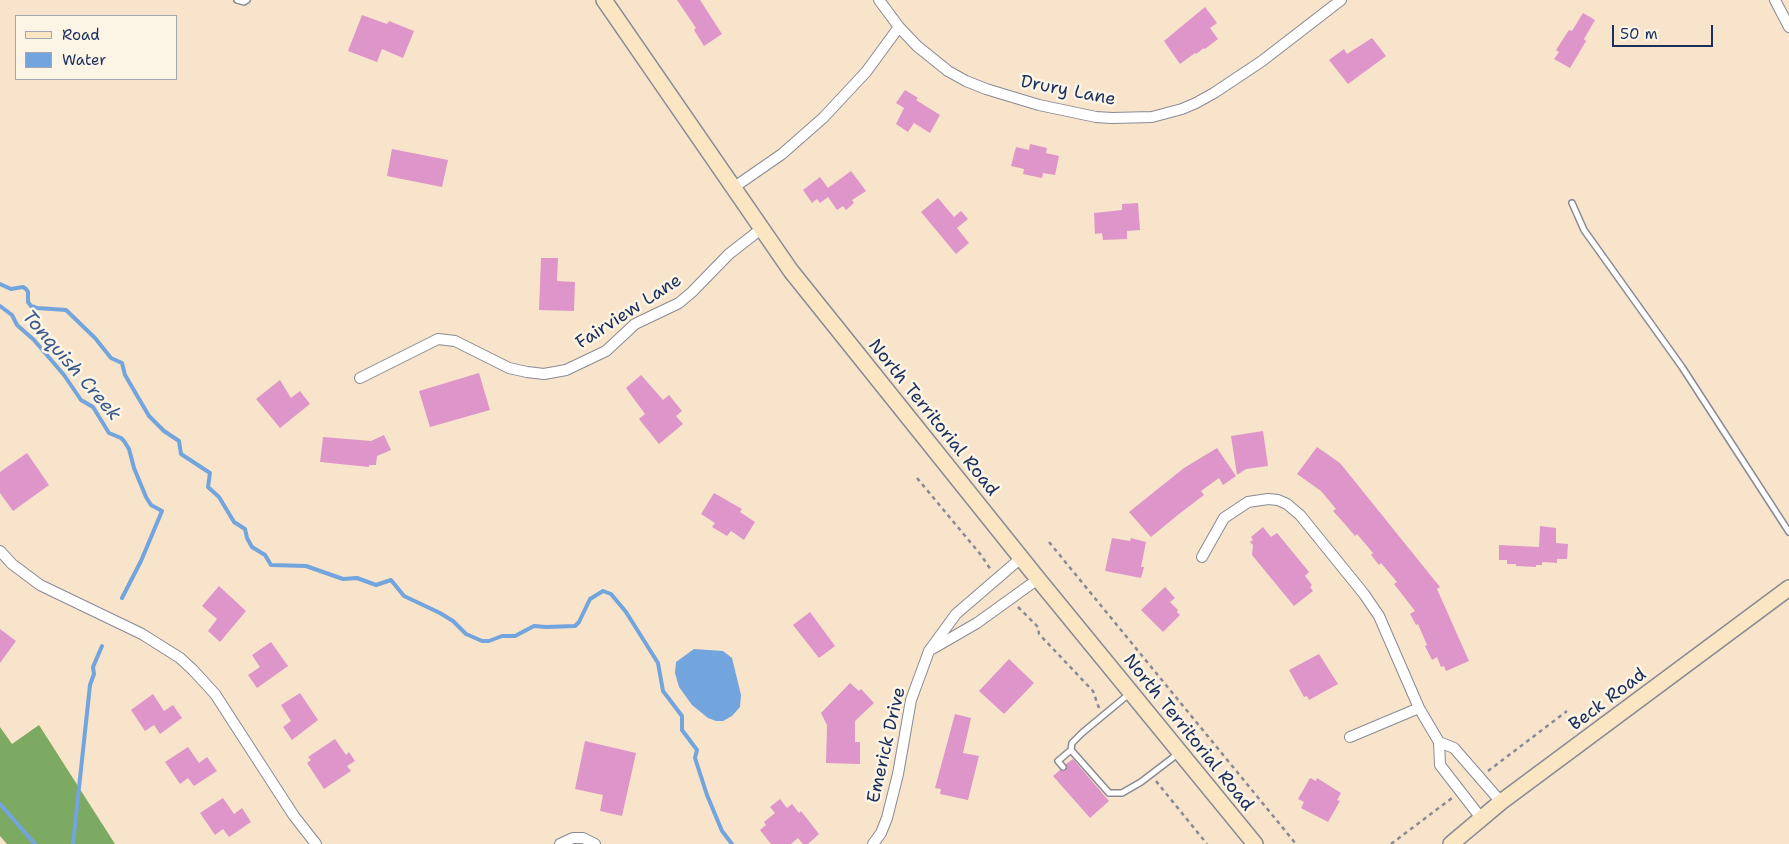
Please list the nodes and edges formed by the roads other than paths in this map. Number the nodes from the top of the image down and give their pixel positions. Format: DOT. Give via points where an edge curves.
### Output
graph roads {
  1 [pos="237,0"];
  2 [pos="247,0"];
  3 [pos="604,0"];
  4 [pos="879,0"];
  5 [pos="1341,0"];
  6 [pos="1775,0"];
  7 [pos="899,27"];
  8 [pos="1789,28"];
  9 [pos="733,188"];
  10 [pos="1572,203"];
  11 [pos="761,230"];
  12 [pos="360,378"];
  13 [pos="1789,532"];
  14 [pos="0,551"];
  15 [pos="1202,557"];
  16 [pos="1021,558"];
  17 [pos="1038,579"];
  18 [pos="1789,588"];
  19 [pos="929,651"];
  20 [pos="1130,694"];
  21 [pos="1419,708"];
  22 [pos="1350,737"];
  23 [pos="1439,742"];
  24 [pos="1071,750"];
  25 [pos="1179,753"];
  26 [pos="1063,767"];
  27 [pos="1501,802"];
  28 [pos="1481,818"];
  29 [pos="316,844"];
  30 [pos="560,844"];
  31 [pos="595,844"];
  32 [pos="873,844"];
  33 [pos="1255,844"];
  34 [pos="1451,844"];
  1 -- 2 [label="lane"];
  3 -- 9 [label="main road, North Territorial Road"];
  4 -- 7 [label="street, Drury Lane"];
  5 -- 7 [label="street, Drury Lane" via="1262,61 1214,93 1182,109 1136,118 1096,117 1039,106 986,90 931,59"];
  6 -- 8 [label="street"];
  7 -- 9 [label="street" via="866,72 823,118 782,154"];
  9 -- 11 [label="main road, North Territorial Road"];
  10 -- 13 [label="lane" via="1584,230 1682,367"];
  11 -- 12 [label="street, Fairview Lane" via="729,254 679,303 635,324 606,351 566,370 544,374 526,372 509,368 455,341 438,340"];
  11 -- 16 [label="main road, North Territorial Road"];
  14 -- 29 [label="street" via="25,575 55,594 150,638 193,670 215,694 294,816"];
  15 -- 21 [label="street" via="1224,518 1248,502 1278,500 1294,509 1379,616"];
  16 -- 17 [label="main road, North Territorial Road"];
  16 -- 19 [label="street, Emerick Drive" via="956,614"];
  17 -- 19 [label="street" via="976,623"];
  17 -- 20 [label="main road, North Territorial Road"];
  18 -- 27 [label="main road, Beck Road"];
  19 -- 32 [label="street, Emerick Drive" via="912,700 887,818"];
  20 -- 24 [label="lane" via="1082,733 1072,743"];
  20 -- 25 [label="main road, North Territorial Road"];
  21 -- 22 [label="street"];
  21 -- 23 [label="street"];
  23 -- 27 [label="street" via="1454,748"];
  23 -- 28 [label="street" via="1440,765"];
  24 -- 25 [label="lane" via="1109,793 1122,793"];
  24 -- 26 [label="lane" via="1058,761"];
  25 -- 33 [label="main road, North Territorial Road"];
  27 -- 28 [label="main road, Beck Road"];
  28 -- 34 [label="main road, Beck Road"];
  30 -- 31 [label="street" via="573,838 583,838"];
}
